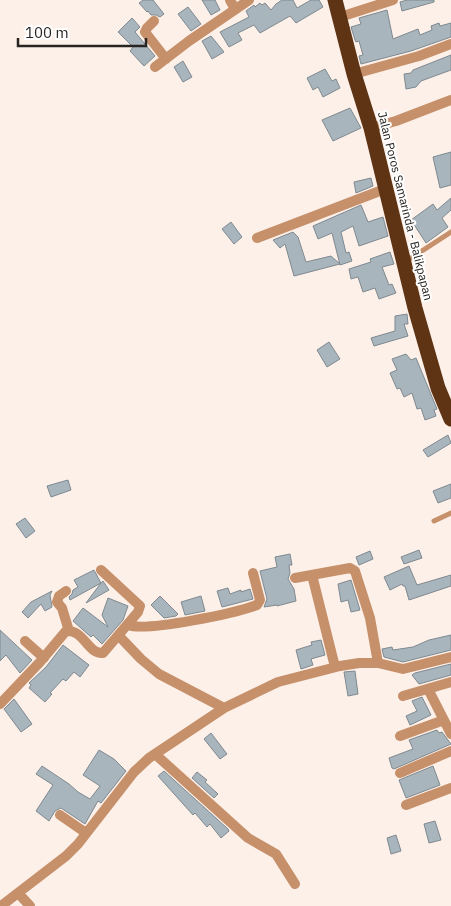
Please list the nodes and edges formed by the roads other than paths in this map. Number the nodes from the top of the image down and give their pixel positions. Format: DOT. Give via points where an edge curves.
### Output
graph roads {
  1 [pos="249,0"];
  2 [pos="335,0"];
  3 [pos="393,0"];
  4 [pos="232,4"];
  5 [pos="340,17"];
  6 [pos="154,21"];
  7 [pos="451,44"];
  8 [pos="166,59"];
  9 [pos="155,67"];
  10 [pos="354,74"];
  11 [pos="451,100"];
  12 [pos="371,128"];
  13 [pos="385,189"];
  14 [pos="451,232"];
  15 [pos="257,238"];
  16 [pos="405,262"];
  17 [pos="451,418"];
  18 [pos="451,513"];
  19 [pos="434,521"];
  20 [pos="102,570"];
  21 [pos="252,573"];
  22 [pos="312,575"];
  23 [pos="295,578"];
  24 [pos="66,591"];
  25 [pos="128,625"];
  26 [pos="69,630"];
  27 [pos="119,636"];
  28 [pos="25,641"];
  29 [pos="451,657"];
  30 [pos="44,658"];
  31 [pos="378,663"];
  32 [pos="335,667"];
  33 [pos="451,682"];
  34 [pos="428,689"];
  35 [pos="403,696"];
  36 [pos="0,704"];
  37 [pos="224,708"];
  38 [pos="444,720"];
  39 [pos="451,734"];
  40 [pos="400,736"];
  41 [pos="451,751"];
  42 [pos="155,754"];
  43 [pos="400,773"];
  44 [pos="451,788"];
  45 [pos="406,805"];
  46 [pos="60,815"];
  47 [pos="86,833"];
  48 [pos="295,884"];
  49 [pos="18,892"];
  50 [pos="1,906"];
  51 [pos="30,906"];
  1 -- 4 [label="street"];
  2 -- 5 [label="highway, Jalan Poros Samarinda - Balikpapan"];
  3 -- 5 [label="street"];
  4 -- 8 [label="street"];
  5 -- 10 [label="highway, Jalan Poros Samarinda - Balikpapan"];
  6 -- 8 [label="street" via="146,32"];
  7 -- 10 [label="street"];
  8 -- 9 [label="street"];
  10 -- 12 [label="highway, Jalan Poros Samarinda - Balikpapan"];
  11 -- 12 [label="street"];
  12 -- 13 [label="highway, Jalan Poros Samarinda - Balikpapan"];
  13 -- 15 [label="street"];
  13 -- 16 [label="highway, Jalan Poros Samarinda - Balikpapan"];
  14 -- 16 [label="lane"];
  16 -- 17 [label="highway, Jalan Poros Samarinda - Balikpapan" via="438,388"];
  18 -- 19 [label="lane"];
  20 -- 25 [label="street" via="140,606"];
  21 -- 25 [label="street" via="260,600 257,605 177,623"];
  22 -- 23 [label="street"];
  22 -- 31 [label="street" via="350,568 355,571 370,618"];
  22 -- 32 [label="street"];
  24 -- 26 [label="street" via="57,602"];
  25 -- 27 [label="street"];
  26 -- 27 [label="street" via="100,653"];
  26 -- 30 [label="street"];
  27 -- 37 [label="street" via="159,674"];
  28 -- 30 [label="street"];
  29 -- 31 [label="street" via="403,669"];
  30 -- 36 [label="street"];
  31 -- 32 [label="street"];
  32 -- 37 [label="street" via="278,682"];
  33 -- 34 [label="street"];
  34 -- 35 [label="street"];
  34 -- 38 [label="street"];
  37 -- 42 [label="street"];
  38 -- 39 [label="street"];
  38 -- 40 [label="street"];
  41 -- 43 [label="street"];
  42 -- 47 [label="street" via="134,772"];
  42 -- 48 [label="street" via="248,838 276,854"];
  44 -- 45 [label="street"];
  46 -- 47 [label="street"];
  47 -- 49 [label="street" via="66,856"];
  49 -- 50 [label="street"];
  49 -- 51 [label="street"];
}
